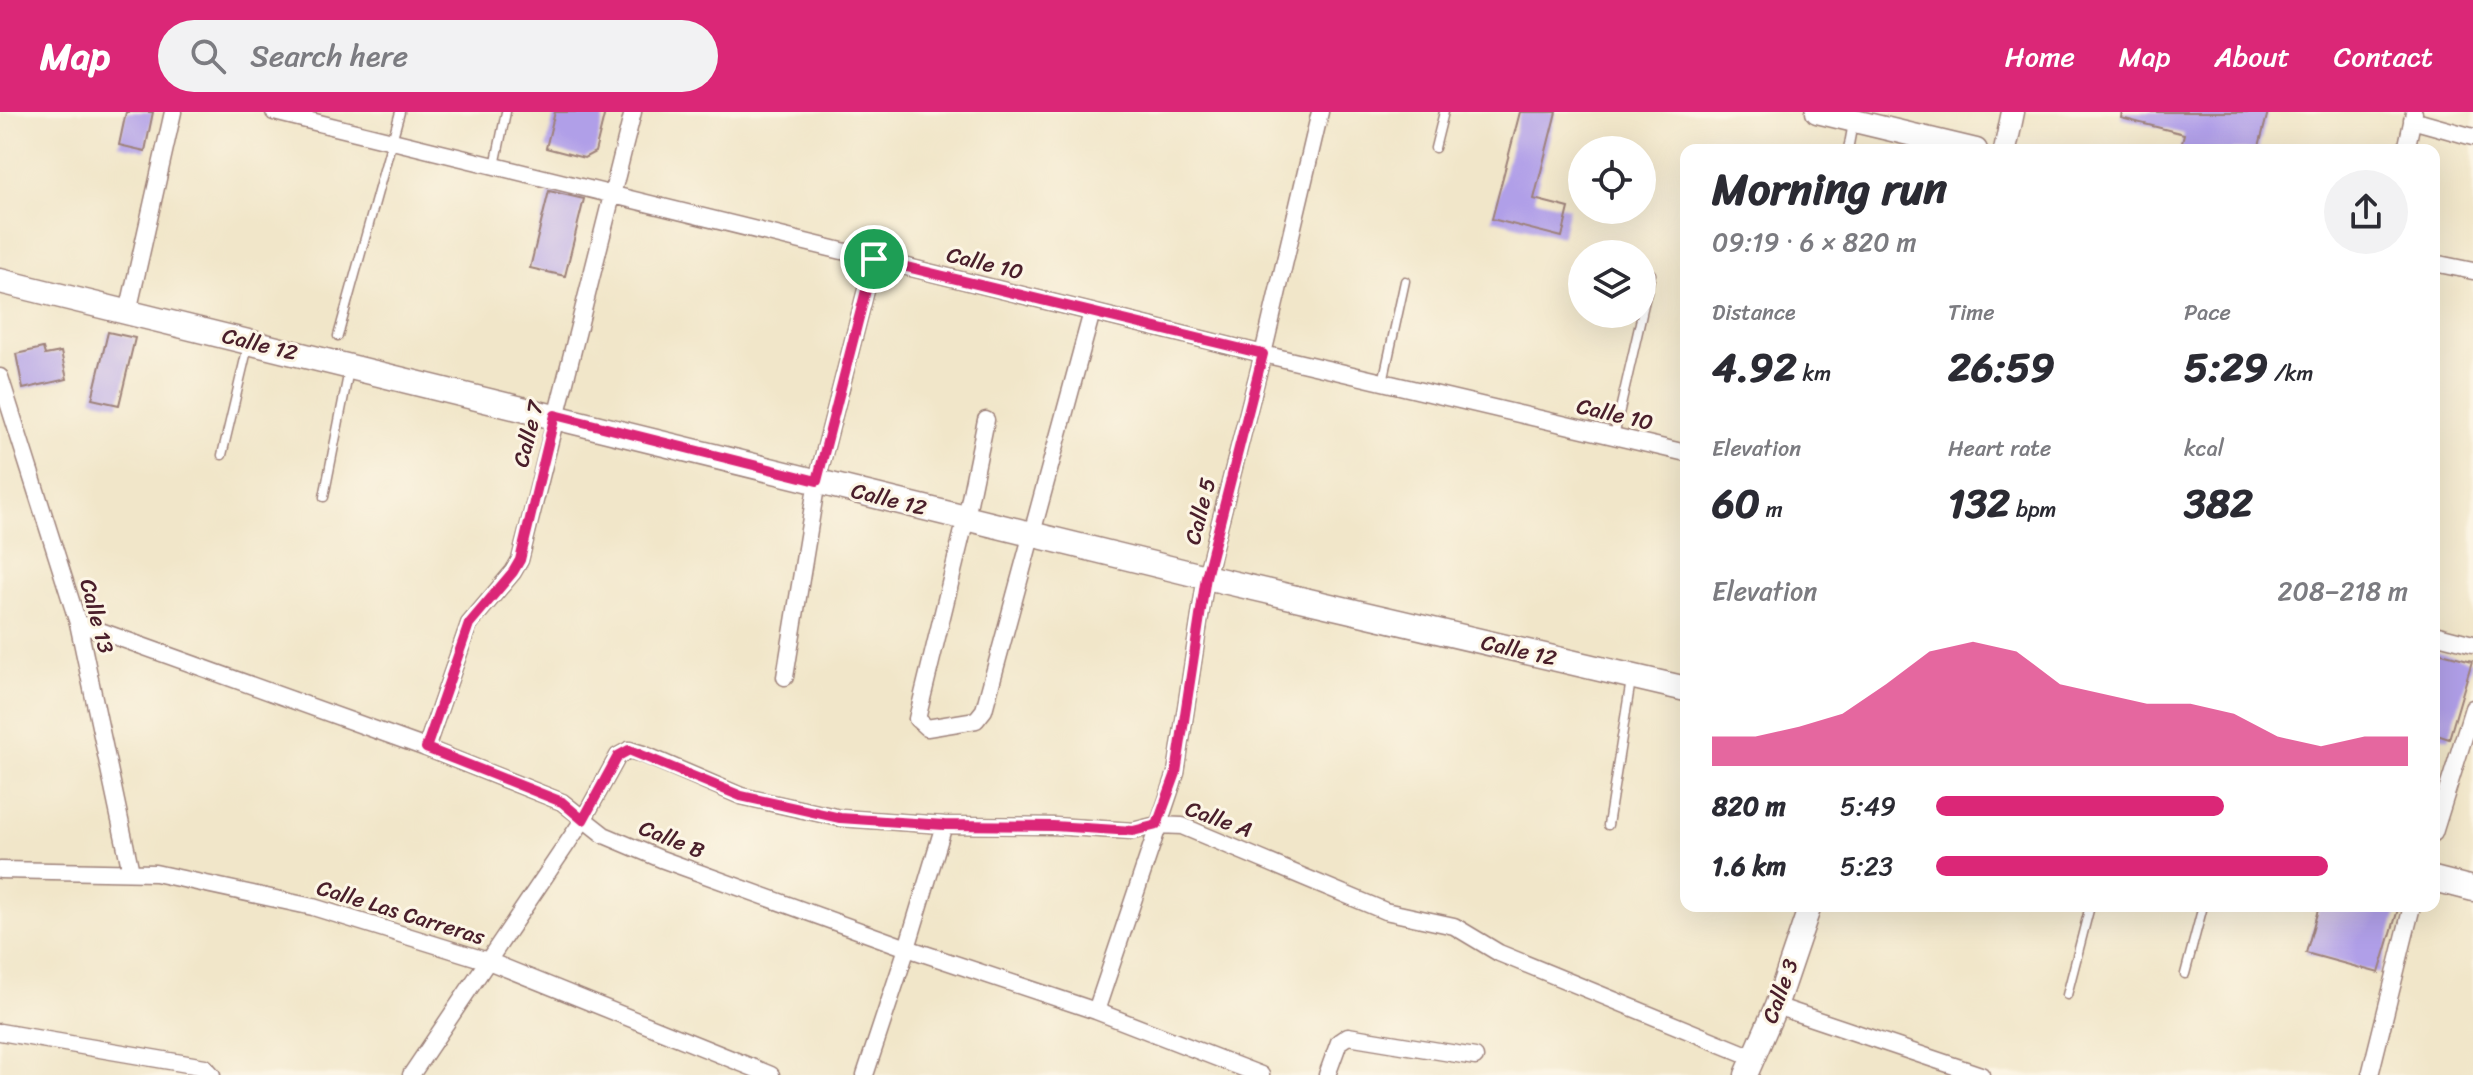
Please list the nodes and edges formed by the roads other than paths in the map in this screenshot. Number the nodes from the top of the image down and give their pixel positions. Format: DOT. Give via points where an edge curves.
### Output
graph roads {
  1 [pos="173,112"];
  2 [pos="274,112"];
  3 [pos="400,112"];
  4 [pos="506,112"];
  5 [pos="633,112"];
  6 [pos="1320,112"];
  7 [pos="1444,112"];
  8 [pos="1817,112"];
  9 [pos="2013,112"];
  10 [pos="2413,116"];
  11 [pos="1854,121"];
  12 [pos="2473,137"];
  13 [pos="393,141"];
  14 [pos="1849,144"];
  15 [pos="1951,144"];
  16 [pos="2006,144"];
  17 [pos="2407,144"];
  18 [pos="1435,148"];
  19 [pos="495,166"];
  20 [pos="611,193"];
  21 [pos="874,259"];
  22 [pos="2440,264"];
  23 [pos="2473,271"];
  24 [pos="0,281"];
  25 [pos="1405,281"];
  26 [pos="128,312"];
  27 [pos="1092,312"];
  28 [pos="1639,328"];
  29 [pos="338,336"];
  30 [pos="249,341"];
  31 [pos="1263,354"];
  32 [pos="350,366"];
  33 [pos="0,377"];
  34 [pos="1383,382"];
  35 [pos="555,415"];
  36 [pos="986,420"];
  37 [pos="1614,436"];
  38 [pos="1680,452"];
  39 [pos="222,455"];
  40 [pos="817,481"];
  41 [pos="324,497"];
  42 [pos="966,518"];
  43 [pos="1030,534"];
  44 [pos="1206,577"];
  45 [pos="78,623"];
  46 [pos="2440,636"];
  47 [pos="2473,644"];
  48 [pos="785,677"];
  49 [pos="1631,677"];
  50 [pos="1680,688"];
  51 [pos="2473,708"];
  52 [pos="426,748"];
  53 [pos="2440,814"];
  54 [pos="583,820"];
  55 [pos="944,825"];
  56 [pos="1157,825"];
  57 [pos="1608,825"];
  58 [pos="0,870"];
  59 [pos="131,872"];
  60 [pos="2440,881"];
  61 [pos="2473,889"];
  62 [pos="1808,912"];
  63 [pos="2088,912"];
  64 [pos="2201,912"];
  65 [pos="2411,912"];
  66 [pos="907,948"];
  67 [pos="488,961"];
  68 [pos="2185,974"];
  69 [pos="2067,995"];
  70 [pos="1776,1006"];
  71 [pos="1096,1011"];
  72 [pos="0,1032"];
  73 [pos="1475,1057"];
  74 [pos="1751,1066"];
  75 [pos="212,1075"];
  76 [pos="411,1075"];
  77 [pos="771,1075"];
  78 [pos="865,1075"];
  79 [pos="1261,1075"];
  80 [pos="1327,1075"];
  81 [pos="1981,1075"];
  82 [pos="2370,1075"];
  1 -- 26 [label="street"];
  2 -- 13 [label="street, Calle 10"];
  3 -- 13 [label="lane"];
  4 -- 19 [label="lane"];
  5 -- 20 [label="street, Calle 7"];
  6 -- 31 [label="street, Calle 5"];
  7 -- 18 [label="lane"];
  8 -- 11 [label="street"];
  9 -- 16 [label="street"];
  10 -- 12 [label="street"];
  10 -- 17 [label="street"];
  11 -- 14 [label="lane"];
  11 -- 15 [label="street"];
  13 -- 19 [label="street, Calle 10"];
  13 -- 29 [label="lane"];
  19 -- 20 [label="street, Calle 10"];
  20 -- 21 [label="street, Calle 10"];
  20 -- 35 [label="street, Calle 7"];
  21 -- 27 [label="street, Calle 10"];
  21 -- 40 [label="street"];
  22 -- 23 [label="street"];
  24 -- 26 [label="main road, Calle 12"];
  25 -- 34 [label="lane"];
  26 -- 30 [label="main road, Calle 12"];
  27 -- 31 [label="street, Calle 10"];
  27 -- 43 [label="street"];
  28 -- 37 [label="lane"];
  30 -- 32 [label="main road, Calle 12"];
  30 -- 39 [label="lane"];
  31 -- 34 [label="street, Calle 10"];
  31 -- 44 [label="street, Calle 5"];
  32 -- 35 [label="main road, Calle 12"];
  32 -- 41 [label="lane"];
  33 -- 45 [label="street, Calle 13"];
  34 -- 37 [label="street, Calle 10"];
  35 -- 40 [label="main road, Calle 12"];
  35 -- 52 [label="street, Calle 7" via="520,560 469,624"];
  36 -- 42 [label="street"];
  37 -- 38 [label="street, Calle 10"];
  40 -- 42 [label="main road, Calle 12"];
  40 -- 48 [label="street"];
  42 -- 43 [label="main road, Calle 12"];
  42 -- 43 [label="street" via="917,719 927,728 976,720 984,710"];
  43 -- 44 [label="main road, Calle 12"];
  44 -- 49 [label="main road, Calle 12"];
  44 -- 56 [label="street, Calle 5" via="1176,773"];
  45 -- 52 [label="street, Calle B"];
  45 -- 59 [label="street, Calle 13"];
  46 -- 47 [label="street"];
  49 -- 50 [label="main road, Calle 12"];
  49 -- 57 [label="lane"];
  51 -- 53 [label="street"];
  52 -- 54 [label="street, Calle B" via="562,802"];
  54 -- 55 [label="street, Calle A" via="618,756 629,750 741,796 840,818"];
  54 -- 66 [label="street, Calle B" via="642,851"];
  54 -- 67 [label="street"];
  55 -- 56 [label="street, Calle A" via="1133,831"];
  55 -- 66 [label="street"];
  56 -- 71 [label="street, Calle 5"];
  56 -- 74 [label="street, Calle A" via="1186,827 1392,913 1454,926 1499,953"];
  58 -- 59 [label="street, Calle Las Carreras"];
  59 -- 67 [label="street, Calle Las Carreras" via="195,880 313,907"];
  60 -- 61 [label="main road"];
  62 -- 70 [label="street, Calle 3"];
  63 -- 69 [label="lane"];
  64 -- 68 [label="lane"];
  65 -- 82 [label="street"];
  66 -- 71 [label="street, Calle B"];
  66 -- 78 [label="street"];
  67 -- 76 [label="street"];
  67 -- 77 [label="street, Calle Las Carreras"];
  70 -- 74 [label="street, Calle 3"];
  70 -- 81 [label="street"];
  71 -- 79 [label="street, Calle B"];
  72 -- 75 [label="street" via="205,1067"];
  73 -- 80 [label="street" via="1348,1036 1339,1042"];
}
